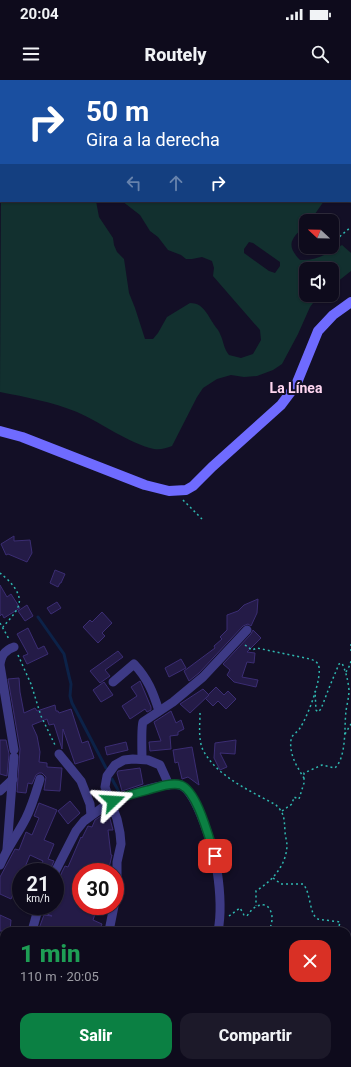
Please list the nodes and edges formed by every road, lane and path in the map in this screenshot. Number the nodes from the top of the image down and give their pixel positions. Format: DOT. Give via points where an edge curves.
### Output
graph roads {
  1 [pos="351,227"];
  2 [pos="339,237"];
  3 [pos="351,302"];
  4 [pos="0,431"];
  5 [pos="178,492"];
  6 [pos="202,519"];
  7 [pos="0,573"];
  8 [pos="0,623"];
  9 [pos="3,627"];
  10 [pos="247,630"];
  11 [pos="237,640"];
  12 [pos="351,644"];
  13 [pos="14,647"];
  14 [pos="351,652"];
  15 [pos="351,661"];
  16 [pos="346,672"];
  17 [pos="113,682"];
  18 [pos="315,691"];
  19 [pos="159,711"];
  20 [pos="200,713"];
  21 [pos="351,724"];
  22 [pos="345,736"];
  23 [pos="59,754"];
  24 [pos="142,759"];
  25 [pos="304,778"];
  26 [pos="13,779"];
  27 [pos="40,779"];
  28 [pos="169,784"];
  29 [pos="0,792"];
  30 [pos="282,811"];
  31 [pos="91,815"];
  32 [pos="7,849"];
  33 [pos="60,863"];
  34 [pos="117,863"];
  35 [pos="0,865"];
  36 [pos="273,878"];
  37 [pos="256,906"];
  38 [pos="36,915"];
  39 [pos="112,915"];
  40 [pos="227,919"];
  41 [pos="33,927"];
  42 [pos="110,927"];
  43 [pos="218,927"];
  44 [pos="270,927"];
  45 [pos="339,927"];
  1 -- 2 [label="path"];
  3 -- 5 [label="main road" via="333,315 318,331 296,385 281,405 193,486"];
  4 -- 5 [label="main road" via="22,437 144,485"];
  5 -- 6 [label="path"];
  7 -- 9 [label="path" via="15,588 19,600 19,606"];
  8 -- 9 [label="path"];
  9 -- 13 [label="path"];
  10 -- 11 [label="street"];
  11 -- 18 [label="path" via="252,650 257,648 316,661 319,669"];
  11 -- 19 [label="street" via="203,677"];
  12 -- 14 [label="path"];
  13 -- 23 [label="path"];
  13 -- 26 [label="street" via="5,651 0,665 14,753"];
  15 -- 16 [label="path"];
  16 -- 18 [label="path" via="340,662 318,712"];
  16 -- 22 [label="path" via="349,697"];
  17 -- 19 [label="street" via="134,664 149,684"];
  18 -- 25 [label="path" via="310,709 291,740 293,758"];
  19 -- 24 [label="street" via="142,725"];
  20 -- 30 [label="path" via="201,742 212,763 227,776"];
  21 -- 22 [label="path"];
  22 -- 25 [label="path" via="337,766 335,768 322,765 304,773"];
  23 -- 31 [label="street" via="81,782 90,804"];
  24 -- 28 [label="street" via="160,765"];
  24 -- 34 [label="street" via="124,760 115,765 110,770 106,783 107,795 121,839"];
  25 -- 30 [label="path" via="299,799 294,797 292,804"];
  26 -- 29 [label="street"];
  26 -- 32 [label="street"];
  27 -- 32 [label="street" via="27,817"];
  28 -- 31 [label="street, bridge" via="118,799"];
  28 -- 43 [label="street" via="181,786 189,792 201,815 215,856 219,886"];
  30 -- 36 [label="path" via="285,821 286,854"];
  31 -- 33 [label="street" via="76,831"];
  32 -- 35 [label="street"];
  36 -- 37 [label="path" via="256,891"];
  36 -- 45 [label="path" via="281,884 302,884 309,895 314,915 318,919 340,922"];
  37 -- 40 [label="path" via="246,916 241,908 238,908"];
  37 -- 44 [label="path" via="268,906 272,918"];
  38 -- 41 [label="street"];
  39 -- 42 [label="street"];
}
